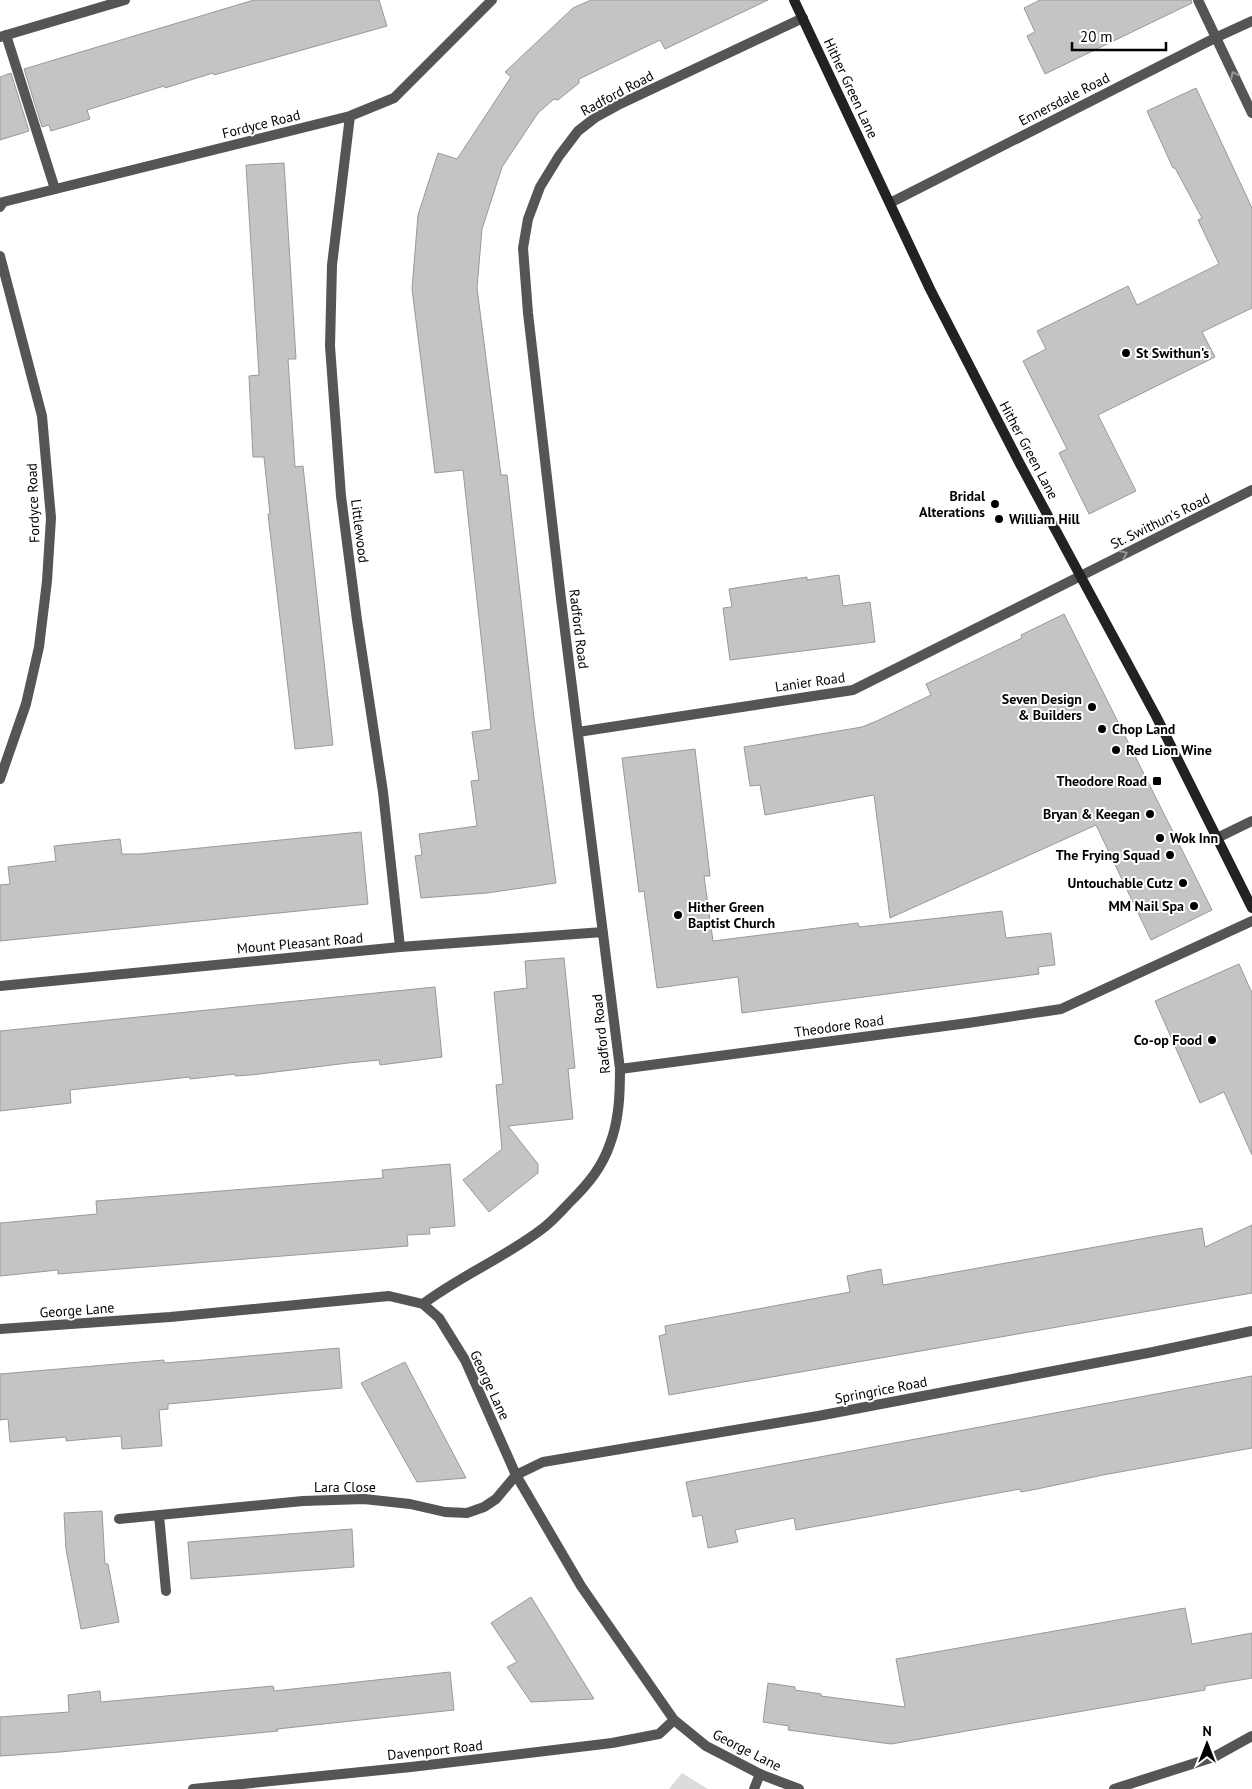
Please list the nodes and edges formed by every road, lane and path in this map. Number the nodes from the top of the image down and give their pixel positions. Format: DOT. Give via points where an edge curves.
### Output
graph roads {
  1 [pos="125,0"];
  2 [pos="492,0"];
  3 [pos="794,0"];
  4 [pos="1198,0"];
  5 [pos="803,18"];
  6 [pos="1252,21"];
  7 [pos="3,36"];
  8 [pos="1215,38"];
  9 [pos="1252,113"];
  10 [pos="350,116"];
  11 [pos="55,190"];
  12 [pos="890,203"];
  13 [pos="0,206"];
  14 [pos="0,256"];
  15 [pos="1252,490"];
  16 [pos="1080,576"];
  17 [pos="578,732"];
  18 [pos="0,779"];
  19 [pos="1252,821"];
  20 [pos="1217,838"];
  21 [pos="1252,908"];
  22 [pos="1252,920"];
  23 [pos="603,932"];
  24 [pos="400,947"];
  25 [pos="0,986"];
  26 [pos="620,1069"];
  27 [pos="423,1304"];
  28 [pos="0,1329"];
  29 [pos="1252,1330"];
  30 [pos="516,1475"];
  31 [pos="159,1515"];
  32 [pos="119,1519"];
  33 [pos="166,1591"];
  34 [pos="674,1720"];
  35 [pos="1252,1736"];
  36 [pos="760,1774"];
  37 [pos="193,1789"];
  38 [pos="754,1789"];
  39 [pos="799,1789"];
  40 [pos="1114,1789"];
  1 -- 7 [label="street"];
  2 -- 10 [label="street, Fordyce Road" via="394,98"];
  3 -- 5 [label="street, Hither Green Lane"];
  4 -- 8 [label="street"];
  5 -- 12 [label="street, Hither Green Lane"];
  5 -- 17 [label="street, Radford Road" via="596,117 578,131 559,156 540,187 528,219 523,248 525,284"];
  6 -- 8 [label="street, Ennersdale Road"];
  7 -- 11 [label="street"];
  9 -- 8 [label="street, one-way"];
  8 -- 12 [label="street, Ennersdale Road"];
  10 -- 11 [label="street, Fordyce Road"];
  10 -- 24 [label="street, Littlewood" via="332,265 330,346 341,496 383,792"];
  11 -- 13 [label="street, Fordyce Road" via="4,202"];
  12 -- 16 [label="street, Hither Green Lane" via="930,289"];
  14 -- 18 [label="street, Fordyce Road" via="42,416 50,518 39,647 26,704"];
  16 -- 15 [label="street, St. Swithun's Road, one-way"];
  16 -- 17 [label="street, Lanier Road" via="853,690"];
  16 -- 20 [label="street, Hither Green Lane"];
  17 -- 23 [label="street, Radford Road"];
  19 -- 20 [label="street"];
  20 -- 21 [label="street, Hither Green Lane"];
  22 -- 26 [label="street, Theodore Road" via="1061,1008"];
  23 -- 24 [label="street, Mount Pleasant Road"];
  23 -- 26 [label="street, Radford Road"];
  24 -- 25 [label="street, Mount Pleasant Road"];
  26 -- 27 [label="street, Radford Road" via="618,1116 611,1144 589,1183 543,1228"];
  27 -- 28 [label="street, George Lane" via="389,1296"];
  27 -- 30 [label="street, George Lane" via="439,1318 465,1360"];
  29 -- 30 [label="street, Springrice Road" via="818,1416 542,1462"];
  30 -- 31 [label="street, Lara Close" via="496,1499 467,1513 364,1499 303,1501"];
  30 -- 34 [label="street, George Lane" via="580,1586"];
  31 -- 32 [label="street, Lara Close"];
  31 -- 33 [label="street"];
  34 -- 36 [label="street, George Lane" via="706,1746"];
  34 -- 37 [label="street, Davenport Road" via="659,1734 612,1743"];
  35 -- 40 [label="street" via="1214,1758"];
  36 -- 38 [label="street"];
  36 -- 39 [label="street, George Lane"];
}
